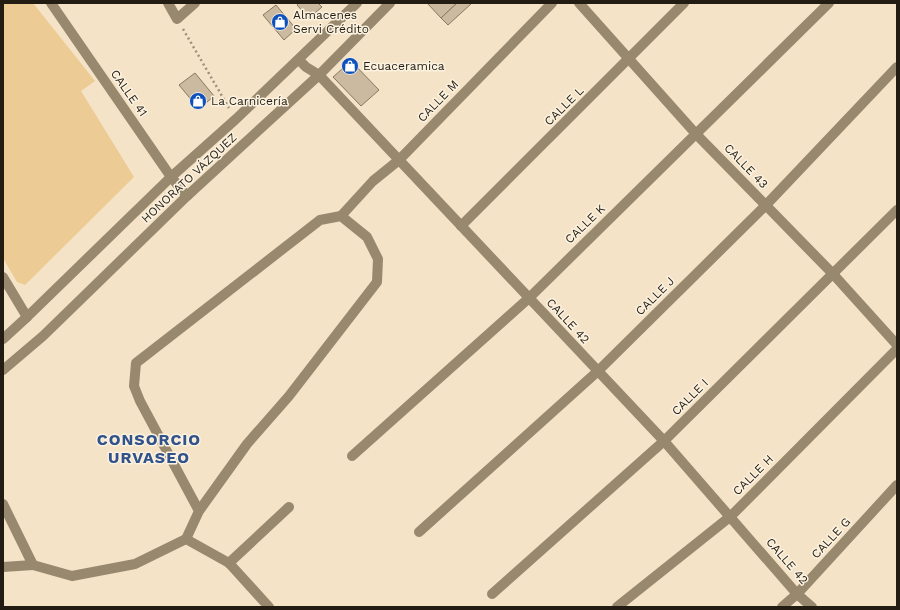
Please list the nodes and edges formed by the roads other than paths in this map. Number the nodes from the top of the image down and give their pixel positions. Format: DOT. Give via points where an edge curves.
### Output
graph roads {
  1 [pos="51,3"];
  2 [pos="168,3"];
  3 [pos="195,3"];
  4 [pos="357,3"];
  5 [pos="390,3"];
  6 [pos="552,3"];
  7 [pos="579,3"];
  8 [pos="684,3"];
  9 [pos="829,3"];
  10 [pos="629,59"];
  11 [pos="299,60"];
  12 [pos="897,67"];
  13 [pos="319,75"];
  14 [pos="696,134"];
  15 [pos="399,160"];
  16 [pos="171,177"];
  17 [pos="187,196"];
  18 [pos="766,205"];
  19 [pos="897,210"];
  20 [pos="341,216"];
  21 [pos="461,226"];
  22 [pos="833,274"];
  23 [pos="3,277"];
  24 [pos="529,298"];
  25 [pos="27,317"];
  26 [pos="3,339"];
  27 [pos="897,345"];
  28 [pos="897,349"];
  29 [pos="3,370"];
  30 [pos="598,371"];
  31 [pos="664,441"];
  32 [pos="352,456"];
  33 [pos="897,486"];
  34 [pos="3,504"];
  35 [pos="289,507"];
  36 [pos="199,511"];
  37 [pos="731,516"];
  38 [pos="419,532"];
  39 [pos="186,539"];
  40 [pos="229,563"];
  41 [pos="33,565"];
  42 [pos="3,567"];
  43 [pos="492,594"];
  44 [pos="797,594"];
  45 [pos="269,607"];
  46 [pos="616,607"];
  47 [pos="782,607"];
  48 [pos="812,607"];
  1 -- 16 [label="street, CALLE 41"];
  2 -- 3 [label="street" via="177,19"];
  4 -- 11 [label="street, HONORATO VÁZQUEZ"];
  5 -- 13 [label="street, HONORATO VÁZQUEZ"];
  6 -- 15 [label="street, CALLE M"];
  7 -- 10 [label="street, CALLE 43"];
  8 -- 10 [label="street, CALLE L"];
  9 -- 14 [label="street, CALLE K"];
  10 -- 14 [label="street, CALLE 43"];
  10 -- 21 [label="street, CALLE L"];
  11 -- 13 [label="street, CALLE 42"];
  11 -- 16 [label="street, HONORATO VÁZQUEZ"];
  12 -- 18 [label="street, CALLE J"];
  13 -- 15 [label="street, CALLE 42"];
  13 -- 17 [label="street, HONORATO VÁZQUEZ"];
  14 -- 18 [label="street, CALLE 43"];
  14 -- 24 [label="street, CALLE K"];
  15 -- 20 [label="street, CALLE M" via="373,181"];
  15 -- 21 [label="street, CALLE 42"];
  16 -- 17 [label="street, CALLE 41"];
  16 -- 25 [label="street, HONORATO VÁZQUEZ"];
  17 -- 29 [label="street, HONORATO VÁZQUEZ" via="43,336"];
  18 -- 22 [label="street, CALLE 43"];
  18 -- 30 [label="street, CALLE J"];
  19 -- 22 [label="street, CALLE I"];
  20 -- 36 [label="street" via="367,238 378,259 377,282 289,396 247,444"];
  20 -- 36 [label="street" via="320,220 136,363 134,386 140,401"];
  21 -- 24 [label="street, CALLE 42"];
  22 -- 27 [label="street, CALLE 43"];
  22 -- 31 [label="street, CALLE I"];
  23 -- 25 [label="street"];
  24 -- 30 [label="street, CALLE 42"];
  24 -- 32 [label="street, CALLE K"];
  25 -- 26 [label="street, HONORATO VÁZQUEZ"];
  28 -- 37 [label="street, CALLE H"];
  30 -- 31 [label="street, CALLE 42"];
  30 -- 38 [label="street, CALLE J"];
  31 -- 37 [label="street, CALLE 42"];
  31 -- 43 [label="street, CALLE I"];
  33 -- 44 [label="street, CALLE G"];
  34 -- 41 [label="street"];
  35 -- 40 [label="street"];
  36 -- 39 [label="street"];
  37 -- 44 [label="street, CALLE 42"];
  37 -- 46 [label="street, CALLE H"];
  39 -- 40 [label="street"];
  39 -- 41 [label="street" via="135,564 72,576"];
  40 -- 45 [label="street"];
  41 -- 42 [label="street"];
  44 -- 47 [label="street, CALLE G"];
  44 -- 48 [label="street, CALLE 42"];
}
